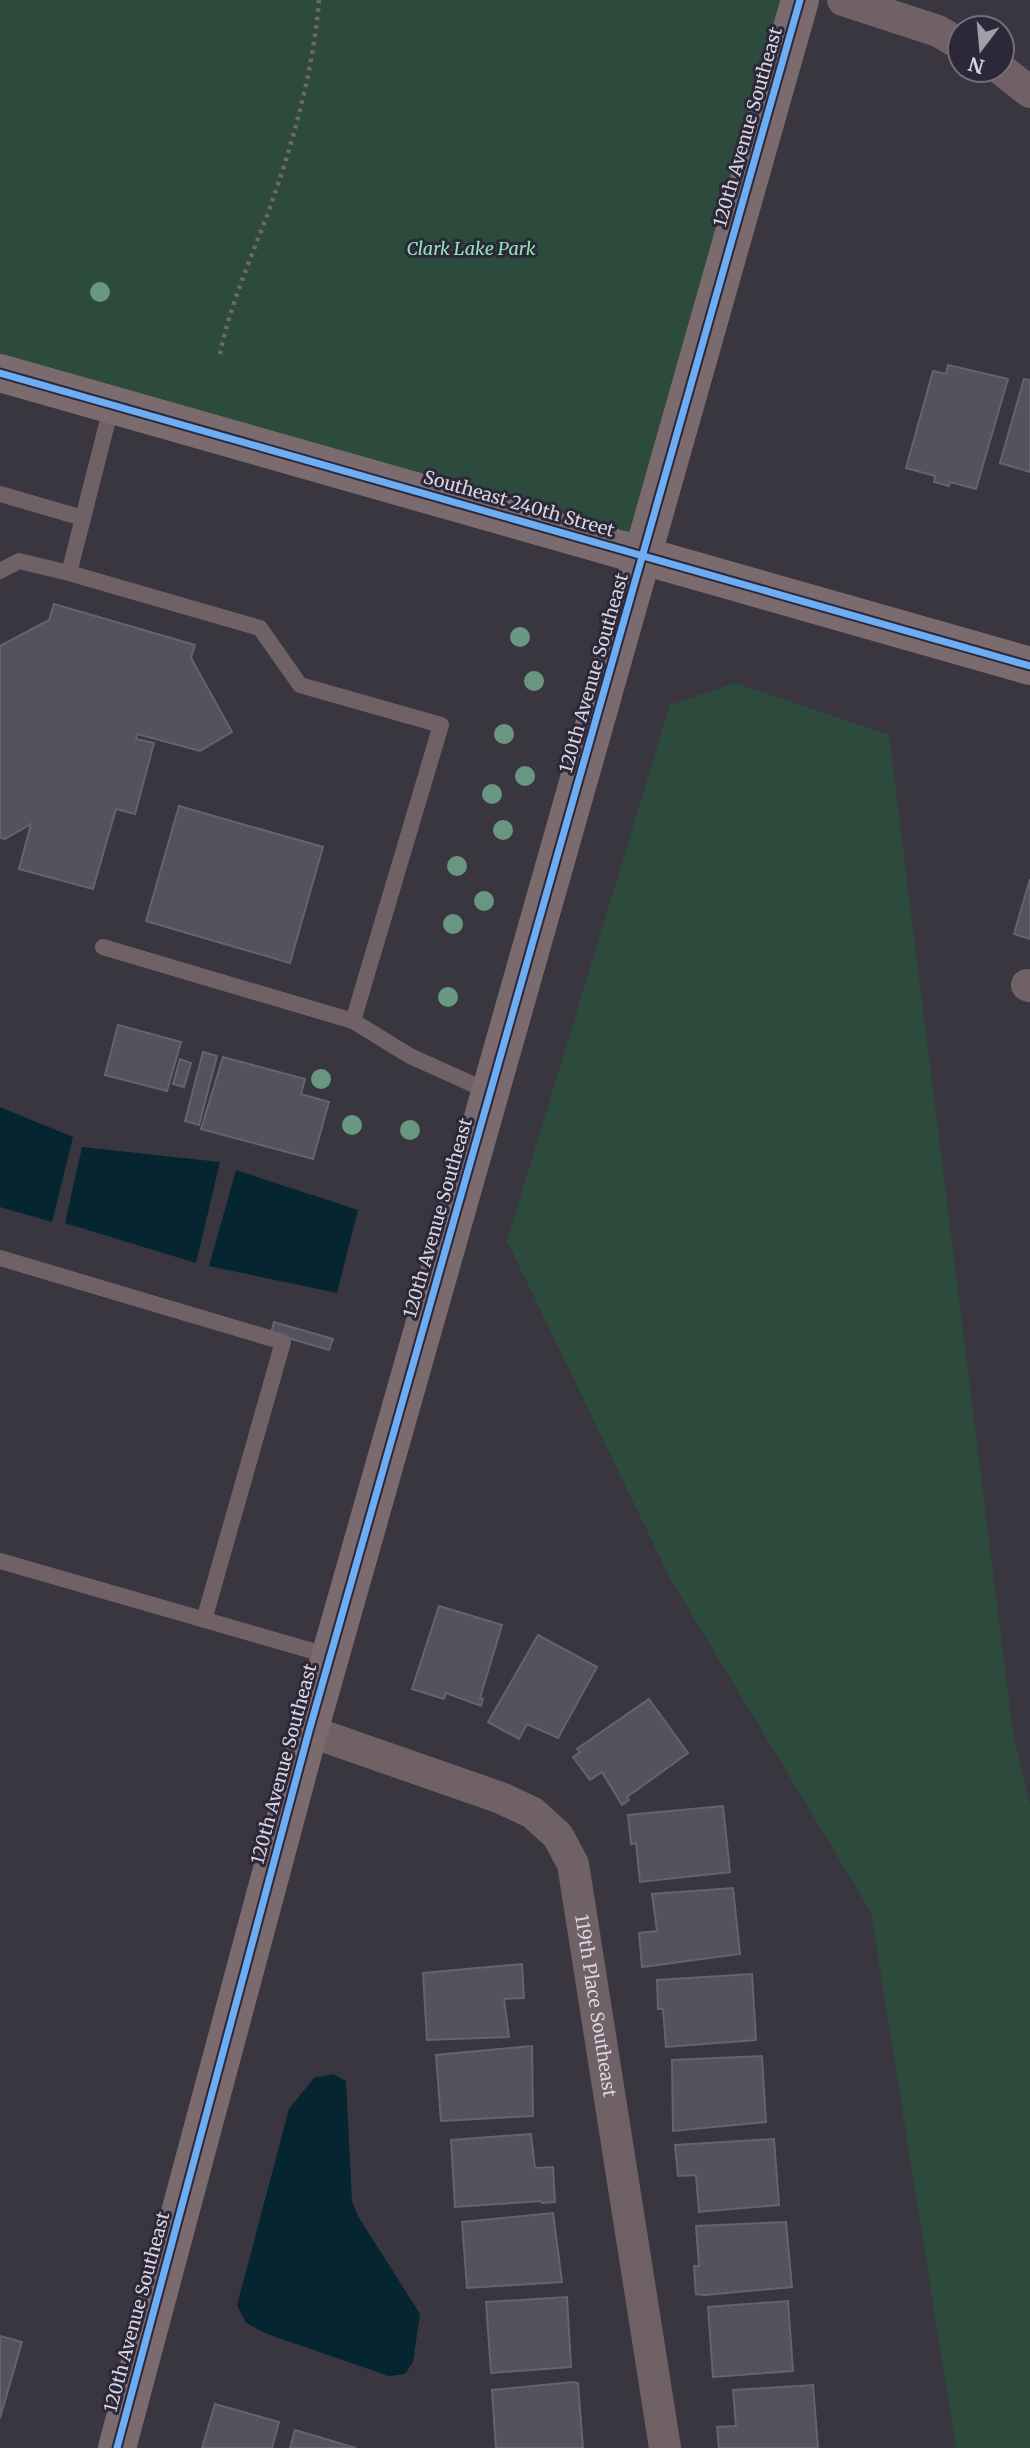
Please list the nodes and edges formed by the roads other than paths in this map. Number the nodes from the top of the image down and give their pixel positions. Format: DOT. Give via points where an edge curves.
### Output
graph roads {
  1 [pos="800,0"];
  2 [pos="843,0"];
  3 [pos="946,35"];
  4 [pos="1016,81"];
  5 [pos="1030,92"];
  6 [pos="0,373"];
  7 [pos="112,404"];
  8 [pos="0,494"];
  9 [pos="83,518"];
  10 [pos="643,555"];
  11 [pos="0,572"];
  12 [pos="69,573"];
  13 [pos="1030,666"];
  14 [pos="103,947"];
  15 [pos="353,1021"];
  16 [pos="490,1092"];
  17 [pos="0,1258"];
  18 [pos="0,1561"];
  19 [pos="204,1620"];
  20 [pos="330,1656"];
  21 [pos="309,1731"];
  22 [pos="117,2448"];
  23 [pos="665,2448"];
  1 -- 10 [label="street, 120th Avenue Southeast"];
  2 -- 3 [label="street"];
  4 -- 5 [label="street"];
  6 -- 7 [label="street, Southeast 240th Street"];
  7 -- 9 [label="lane"];
  7 -- 10 [label="street, Southeast 240th Street"];
  8 -- 9 [label="lane"];
  9 -- 12 [label="lane"];
  10 -- 13 [label="street, Southeast 240th Street"];
  10 -- 16 [label="street, 120th Avenue Southeast"];
  11 -- 12 [label="lane" via="19,561"];
  12 -- 15 [label="lane" via="260,628 300,684 441,725"];
  14 -- 15 [label="lane"];
  15 -- 16 [label="lane" via="410,1056"];
  16 -- 20 [label="street, 120th Avenue Southeast"];
  17 -- 19 [label="lane" via="284,1342"];
  18 -- 19 [label="lane"];
  19 -- 20 [label="lane"];
  20 -- 21 [label="street, 120th Avenue Southeast"];
  21 -- 22 [label="street, 120th Avenue Southeast"];
  21 -- 23 [label="street, 119th Place Southeast" via="533,1813 558,1836 573,1864"];
}
